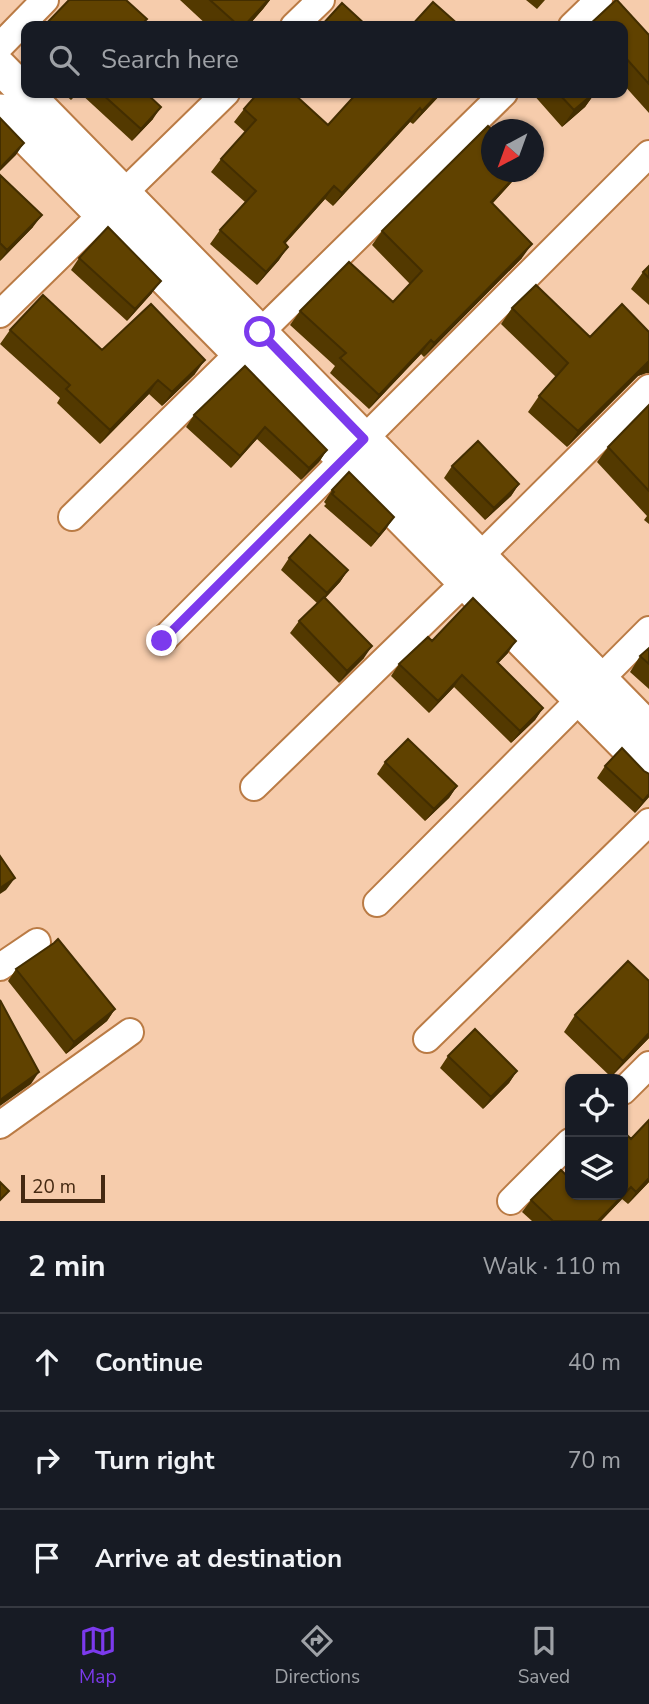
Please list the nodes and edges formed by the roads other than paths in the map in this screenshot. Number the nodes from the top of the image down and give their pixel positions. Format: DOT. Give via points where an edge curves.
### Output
graph roads {
  1 [pos="45,0"];
  2 [pos="321,0"];
  3 [pos="598,0"];
  4 [pos="24,21"];
  5 [pos="299,21"];
  6 [pos="577,21"];
  7 [pos="21,25"];
  8 [pos="0,46"];
  9 [pos="0,67"];
  10 [pos="21,92"];
  11 [pos="26,98"];
  12 [pos="221,98"];
  13 [pos="499,98"];
  14 [pos="0,111"];
  15 [pos="649,154"];
  16 [pos="112,203"];
  17 [pos="0,314"];
  18 [pos="249,342"];
  19 [pos="649,388"];
  20 [pos="354,449"];
  21 [pos="72,517"];
  22 [pos="472,569"];
  23 [pos="649,630"];
  24 [pos="162,641"];
  25 [pos="590,689"];
  26 [pos="649,729"];
  27 [pos="649,769"];
  28 [pos="254,787"];
  29 [pos="649,822"];
  30 [pos="377,903"];
  31 [pos="37,942"];
  32 [pos="0,967"];
  33 [pos="130,1032"];
  34 [pos="427,1039"];
  35 [pos="649,1065"];
  36 [pos="628,1086"];
  37 [pos="0,1125"];
  38 [pos="565,1147"];
  39 [pos="511,1200"];
  1 -- 4 [label="street"];
  2 -- 5 [label="street"];
  3 -- 6 [label="street"];
  7 -- 8 [label="street"];
  9 -- 10 [label="street"];
  11 -- 16 [label="street"];
  12 -- 16 [label="street"];
  13 -- 18 [label="street"];
  14 -- 16 [label="street"];
  15 -- 20 [label="street"];
  16 -- 17 [label="street"];
  16 -- 18 [label="street"];
  18 -- 20 [label="street"];
  18 -- 21 [label="street"];
  19 -- 22 [label="street"];
  20 -- 22 [label="street"];
  20 -- 24 [label="street"];
  22 -- 25 [label="street"];
  22 -- 28 [label="street"];
  23 -- 25 [label="street"];
  25 -- 26 [label="street"];
  25 -- 27 [label="street"];
  25 -- 30 [label="street"];
  29 -- 34 [label="street"];
  31 -- 32 [label="street"];
  33 -- 37 [label="street"];
  35 -- 36 [label="street"];
  38 -- 39 [label="street"];
}
